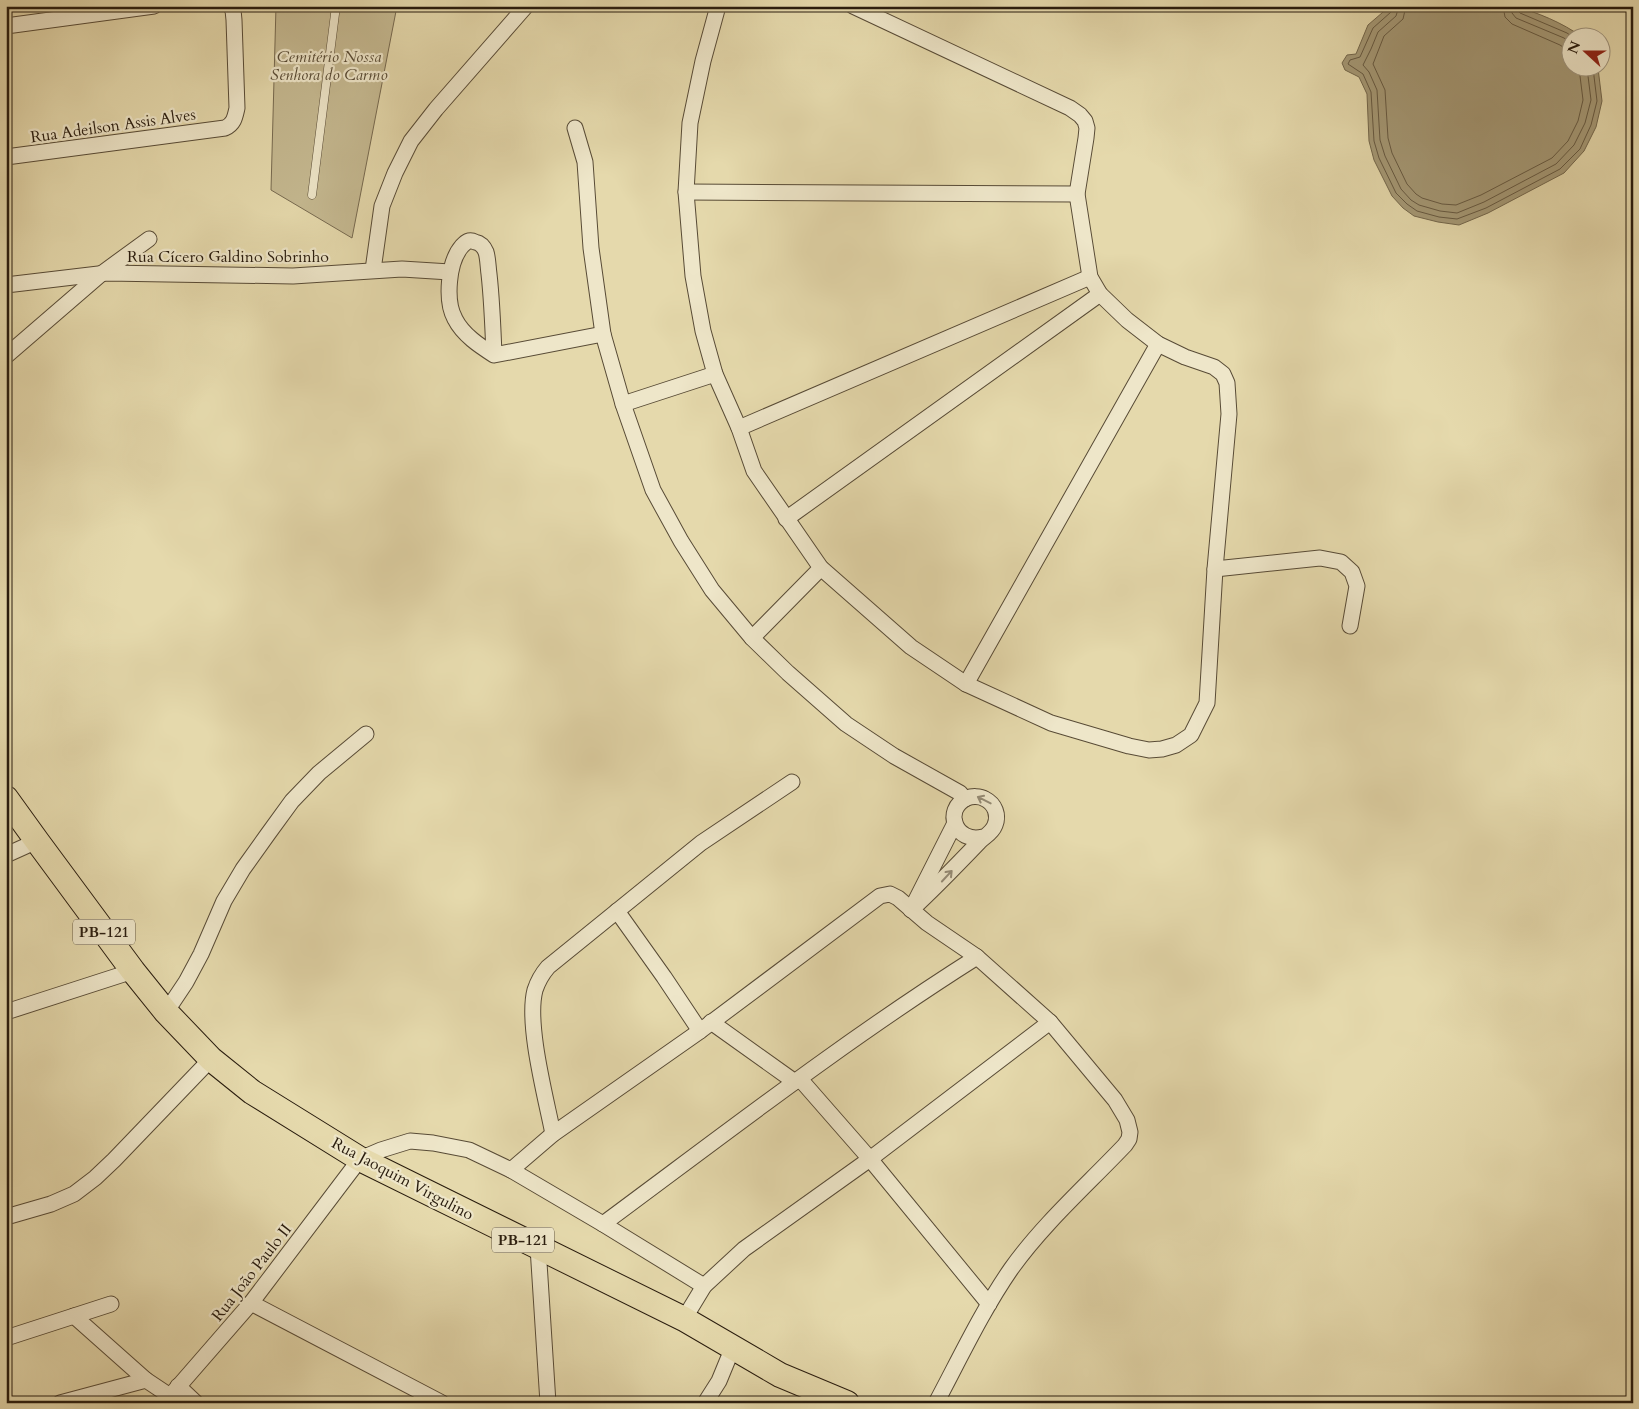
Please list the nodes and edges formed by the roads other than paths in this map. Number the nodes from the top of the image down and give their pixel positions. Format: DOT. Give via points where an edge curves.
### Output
graph roads {
  1 [pos="154,6"];
  2 [pos="230,6"];
  3 [pos="336,6"];
  4 [pos="526,6"];
  5 [pos="718,6"];
  6 [pos="853,6"];
  7 [pos="6,26"];
  8 [pos="575,128"];
  9 [pos="6,157"];
  10 [pos="686,192"];
  11 [pos="1077,194"];
  12 [pos="312,195"];
  13 [pos="149,239"];
  14 [pos="373,270"];
  15 [pos="450,272"];
  16 [pos="101,274"];
  17 [pos="1090,277"];
  18 [pos="6,285"];
  19 [pos="1100,294"];
  20 [pos="603,334"];
  21 [pos="1158,344"];
  22 [pos="494,354"];
  23 [pos="6,356"];
  24 [pos="716,374"];
  25 [pos="623,404"];
  26 [pos="739,428"];
  27 [pos="786,519"];
  28 [pos="821,568"];
  29 [pos="1215,569"];
  30 [pos="1350,626"];
  31 [pos="752,638"];
  32 [pos="966,684"];
  33 [pos="366,734"];
  34 [pos="792,782"];
  35 [pos="6,798"];
  36 [pos="965,799"];
  37 [pos="955,823"];
  38 [pos="983,837"];
  39 [pos="37,842"];
  40 [pos="6,855"];
  41 [pos="911,910"];
  42 [pos="616,911"];
  43 [pos="977,957"];
  44 [pos="133,971"];
  45 [pos="6,1012"];
  46 [pos="166,1012"];
  47 [pos="1050,1022"];
  48 [pos="705,1027"];
  49 [pos="210,1059"];
  50 [pos="797,1081"];
  51 [pos="553,1134"];
  52 [pos="360,1159"];
  53 [pos="870,1159"];
  54 [pos="511,1170"];
  55 [pos="6,1217"];
  56 [pos="603,1224"];
  57 [pos="538,1247"];
  58 [pos="704,1286"];
  59 [pos="251,1302"];
  60 [pos="111,1304"];
  61 [pos="989,1304"];
  62 [pos="74,1316"];
  63 [pos="684,1319"];
  64 [pos="6,1338"];
  65 [pos="733,1347"];
  66 [pos="146,1380"];
  67 [pos="171,1395"];
  68 [pos="60,1403"];
  69 [pos="196,1403"];
  70 [pos="442,1403"];
  71 [pos="548,1403"];
  72 [pos="705,1403"];
  73 [pos="847,1403"];
  74 [pos="936,1403"];
  1 -- 7 [label="street"];
  2 -- 9 [label="street, Rua Adeilson Assis Alves" via="234,20 237,108 233,122 225,128"];
  3 -- 12 [label="lane"];
  4 -- 14 [label="street" via="411,141 382,206"];
  5 -- 10 [label="street" via="702,61 690,123"];
  6 -- 11 [label="street" via="1080,115 1085,121 1086,138"];
  8 -- 20 [label="street" via="585,162 591,248"];
  10 -- 11 [label="street"];
  10 -- 24 [label="street" via="692,276"];
  11 -- 17 [label="street"];
  13 -- 16 [label="street"];
  14 -- 15 [label="street, Rua Cícero Galdino Sobrinho"];
  14 -- 16 [label="street, Rua Cícero Galdino Sobrinho" via="293,276"];
  15 -- 22 [label="street" via="449,299 454,319 467,334"];
  15 -- 22 [label="street" via="458,251 467,242 475,242 486,251"];
  16 -- 18 [label="street, Rua Cícero Galdino Sobrinho"];
  16 -- 23 [label="street"];
  17 -- 19 [label="street"];
  17 -- 26 [label="street"];
  19 -- 21 [label="street"];
  19 -- 27 [label="street"];
  20 -- 22 [label="street"];
  20 -- 25 [label="street"];
  21 -- 29 [label="street" via="1214,367 1223,374 1227,383 1229,414"];
  21 -- 32 [label="street"];
  24 -- 25 [label="street"];
  24 -- 26 [label="street"];
  25 -- 31 [label="street" via="653,490 676,532 712,590"];
  26 -- 27 [label="street" via="754,471"];
  27 -- 28 [label="street"];
  28 -- 31 [label="street"];
  28 -- 32 [label="street" via="911,648"];
  29 -- 30 [label="street" via="1320,558 1341,562 1352,572 1357,586"];
  29 -- 32 [label="street" via="1207,703 1190,735 1176,745 1149,750 1129,746 1052,723"];
  31 -- 36 [label="street" via="846,724"];
  33 -- 46 [label="street" via="319,773 292,801 268,834 224,901 202,954"];
  34 -- 42 [label="street" via="701,843"];
  35 -- 39 [label="main road, Rua Jaoquim Virgulino / PB-121"];
  36 -- 37 [label="street" via="956,809"];
  38 -- 36 [label="street, one-way" via="995,825 994,808 982,797"];
  37 -- 38 [label="street" via="966,837"];
  37 -- 41 [label="street"];
  41 -- 38 [label="street, one-way"];
  39 -- 40 [label="street"];
  39 -- 44 [label="main road, Rua Jaoquim Virgulino / PB-121"];
  41 -- 43 [label="street"];
  41 -- 48 [label="street" via="890,894 880,896"];
  42 -- 48 [label="street"];
  42 -- 51 [label="street" via="548,966 539,978 535,992 535,1038"];
  43 -- 47 [label="street"];
  43 -- 50 [label="street" via="929,987"];
  44 -- 45 [label="street"];
  44 -- 46 [label="main road, Rua Jaoquim Virgulino / PB-121"];
  46 -- 49 [label="main road, Rua Jaoquim Virgulino / PB-121"];
  47 -- 53 [label="street"];
  47 -- 61 [label="street" via="1115,1100 1127,1120 1129,1140 1032,1243"];
  48 -- 50 [label="street"];
  48 -- 51 [label="street"];
  49 -- 52 [label="main road, Rua Jaoquim Virgulino / PB-121" via="252,1092"];
  49 -- 55 [label="street" via="95,1178 74,1194"];
  50 -- 53 [label="street"];
  50 -- 56 [label="street"];
  51 -- 54 [label="street"];
  52 -- 54 [label="street" via="410,1141 469,1150"];
  52 -- 57 [label="main road, Rua Jaoquim Virgulino / PB-121"];
  52 -- 59 [label="street, Rua João Paulo II"];
  53 -- 58 [label="street" via="744,1249"];
  53 -- 61 [label="street"];
  54 -- 56 [label="street"];
  56 -- 58 [label="street"];
  57 -- 63 [label="main road, Rua Jaoquim Virgulino / PB-121"];
  57 -- 71 [label="street"];
  58 -- 63 [label="street"];
  59 -- 67 [label="street, Rua João Paulo II"];
  59 -- 70 [label="street"];
  60 -- 62 [label="street"];
  61 -- 74 [label="street"];
  62 -- 64 [label="street"];
  62 -- 66 [label="street"];
  63 -- 65 [label="main road, Rua Jaoquim Virgulino / PB-121"];
  65 -- 72 [label="street"];
  65 -- 73 [label="main road, Rua Jaoquim Virgulino / PB-121" via="780,1375"];
  66 -- 67 [label="street"];
  66 -- 68 [label="street"];
  67 -- 69 [label="street"];
}
